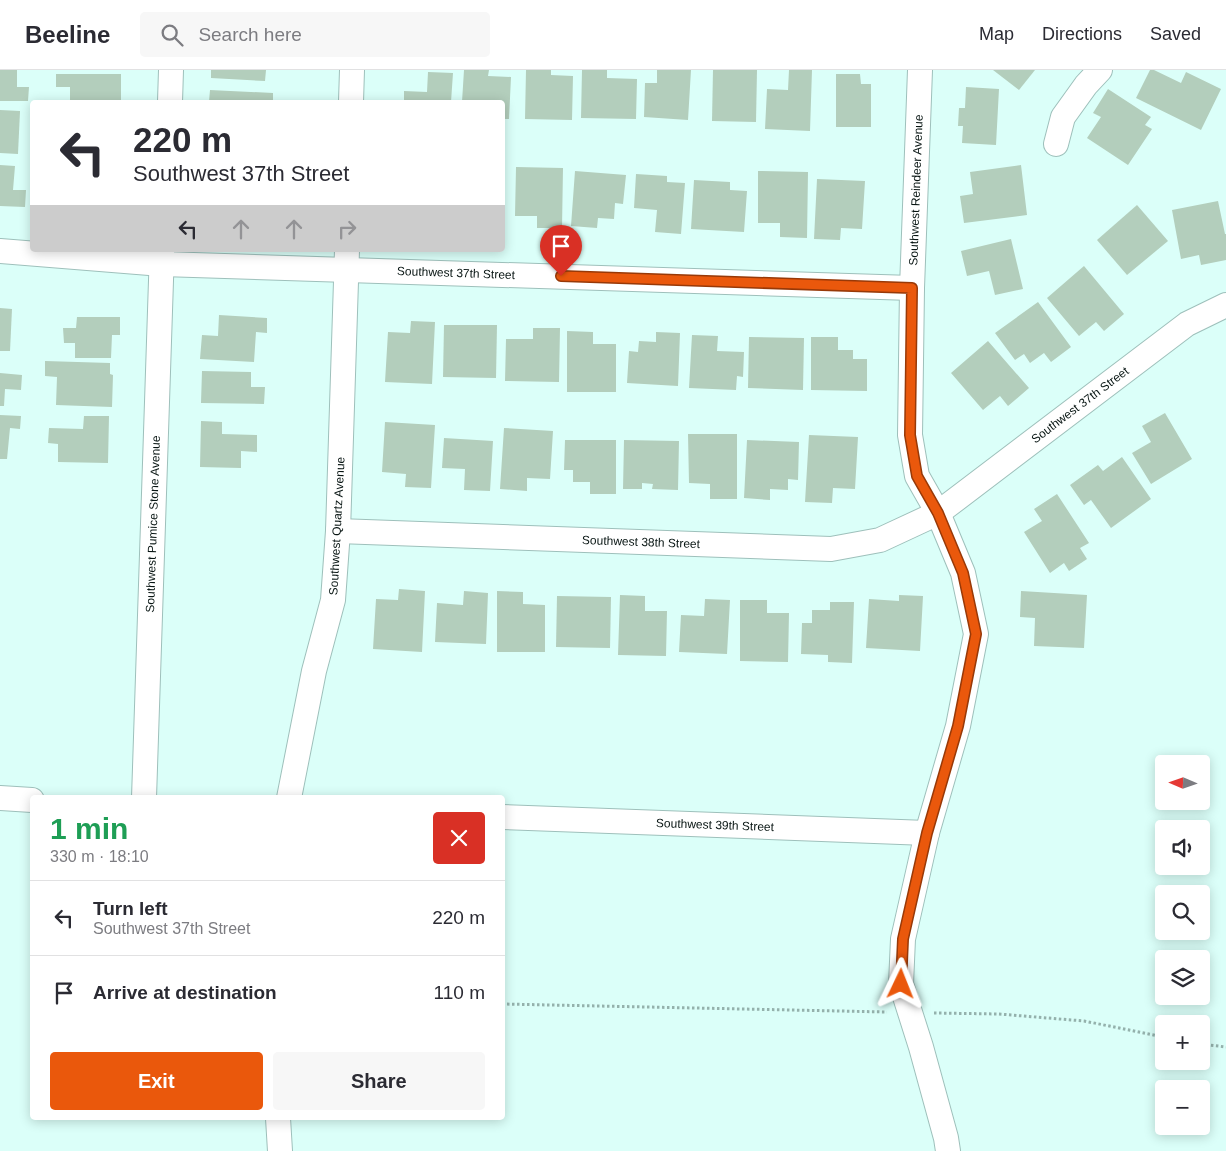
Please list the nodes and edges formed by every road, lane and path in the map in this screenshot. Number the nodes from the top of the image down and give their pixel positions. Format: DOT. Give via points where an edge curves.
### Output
graph roads {
  1 [pos="171,70"];
  2 [pos="352,70"];
  3 [pos="920,70"];
  4 [pos="1100,70"];
  5 [pos="170,100"];
  6 [pos="351,100"];
  7 [pos="1056,144"];
  8 [pos="0,251"];
  9 [pos="162,257"];
  10 [pos="346,260"];
  11 [pos="912,288"];
  12 [pos="1226,305"];
  13 [pos="938,513"];
  14 [pos="338,531"];
  15 [pos="144,795"];
  16 [pos="290,795"];
  17 [pos="0,798"];
  18 [pos="30,800"];
  19 [pos="505,817"];
  20 [pos="927,833"];
  21 [pos="505,1004"];
  22 [pos="910,1012"];
  23 [pos="1155,1035"];
  24 [pos="1210,1045"];
  25 [pos="1226,1047"];
  26 [pos="278,1120"];
  27 [pos="280,1151"];
  28 [pos="948,1151"];
  1 -- 5 [label="street"];
  2 -- 6 [label="street"];
  3 -- 11 [label="street, Southwest Reindeer Avenue"];
  4 -- 7 [label="street" via="1063,117"];
  8 -- 9 [label="street, Southwest 37th Street"];
  9 -- 10 [label="street, Southwest 37th Street"];
  9 -- 15 [label="street, Southwest Pumice Stone Avenue"];
  10 -- 11 [label="street, Southwest 37th Street"];
  10 -- 14 [label="street, Southwest Quartz Avenue"];
  11 -- 13 [label="street, Southwest Reindeer Avenue" via="910,435 917,476"];
  12 -- 13 [label="street, Southwest 37th Street" via="1187,324"];
  13 -- 14 [label="street, Southwest 38th Street" via="880,540 830,549"];
  13 -- 20 [label="street, Southwest Reindeer Avenue" via="963,573 976,634 958,726"];
  14 -- 16 [label="street, Southwest Quartz Avenue" via="333,600 314,671"];
  17 -- 18 [label="street"];
  19 -- 20 [label="street, Southwest 39th Street"];
  20 -- 22 [label="street, Southwest Reindeer Avenue" via="903,939 901,984"];
  21 -- 22 [label="path"];
  22 -- 23 [label="path" via="999,1014 1084,1021"];
  22 -- 28 [label="street, Southwest Reindeer Avenue"];
  24 -- 25 [label="path"];
  26 -- 27 [label="street"];
}
